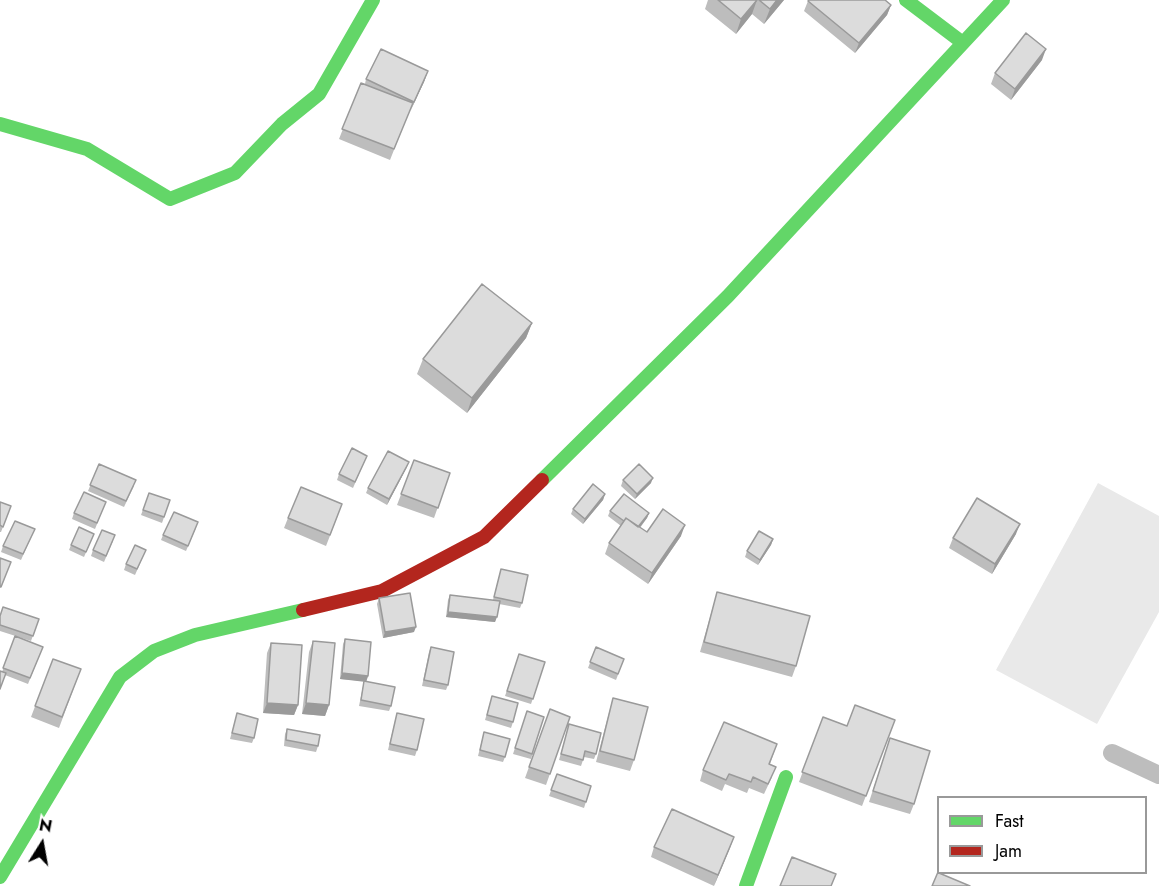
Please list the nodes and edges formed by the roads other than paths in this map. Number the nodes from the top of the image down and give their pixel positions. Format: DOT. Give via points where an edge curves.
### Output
graph roads {
  1 [pos="373,0"];
  2 [pos="906,0"];
  3 [pos="1003,0"];
  4 [pos="963,43"];
  5 [pos="0,124"];
  6 [pos="1112,753"];
  7 [pos="1159,775"];
  8 [pos="786,777"];
  9 [pos="0,877"];
  10 [pos="746,886"];
  1 -- 5 [label="street" via="319,94 282,124 235,173 170,199 87,149"];
  2 -- 4 [label="street"];
  3 -- 4 [label="street"];
  4 -- 9 [label="street" via="728,296 484,537 382,591 195,635 154,651 120,677"];
  6 -- 7 [label="lane"];
  8 -- 10 [label="street"];
}
